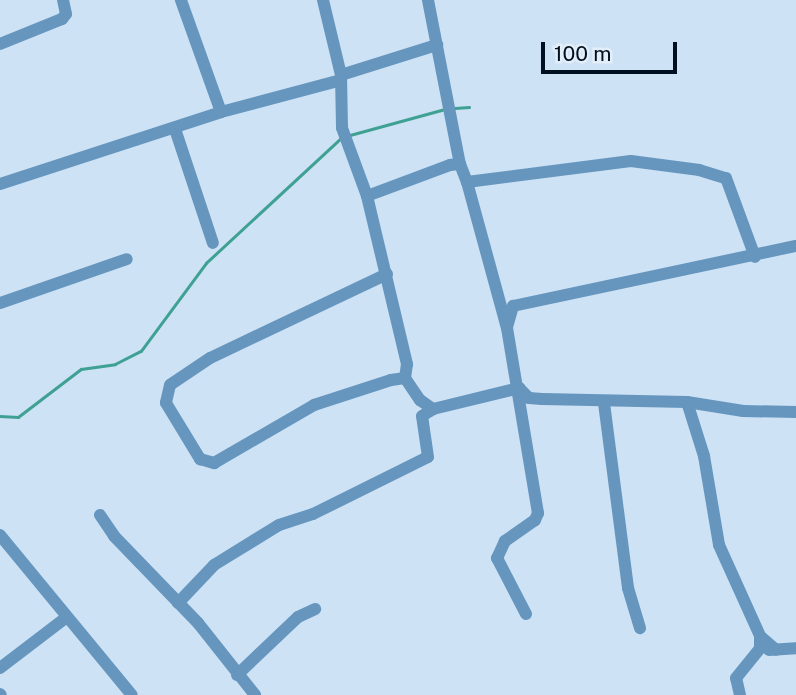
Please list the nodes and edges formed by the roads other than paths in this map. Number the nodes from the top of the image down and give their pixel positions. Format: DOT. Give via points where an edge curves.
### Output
graph roads {
  1 [pos="63,0"];
  2 [pos="181,0"];
  3 [pos="324,0"];
  4 [pos="428,0"];
  5 [pos="0,44"];
  6 [pos="437,45"];
  7 [pos="341,78"];
  8 [pos="221,111"];
  9 [pos="175,129"];
  10 [pos="460,164"];
  11 [pos="467,182"];
  12 [pos="0,184"];
  13 [pos="366,195"];
  14 [pos="213,243"];
  15 [pos="796,246"];
  16 [pos="755,257"];
  17 [pos="127,259"];
  18 [pos="387,274"];
  19 [pos="0,303"];
  20 [pos="507,328"];
  21 [pos="405,378"];
  22 [pos="519,388"];
  23 [pos="687,402"];
  24 [pos="604,403"];
  25 [pos="427,412"];
  26 [pos="796,412"];
  27 [pos="100,515"];
  28 [pos="0,535"];
  29 [pos="178,603"];
  30 [pos="315,609"];
  31 [pos="526,614"];
  32 [pos="67,617"];
  33 [pos="639,628"];
  34 [pos="760,636"];
  35 [pos="796,648"];
  36 [pos="776,650"];
  37 [pos="752,656"];
  38 [pos="0,668"];
  39 [pos="237,675"];
  40 [pos="132,695"];
  41 [pos="255,695"];
  42 [pos="740,695"];
  1 -- 5 [label="street" via="66,14 62,19"];
  2 -- 8 [label="street"];
  3 -- 7 [label="street"];
  4 -- 6 [label="street"];
  6 -- 7 [label="street"];
  6 -- 10 [label="street"];
  7 -- 8 [label="street"];
  7 -- 13 [label="street" via="342,128"];
  8 -- 9 [label="street"];
  9 -- 12 [label="street"];
  9 -- 14 [label="street"];
  10 -- 11 [label="street"];
  10 -- 13 [label="street"];
  11 -- 16 [label="street" via="631,161 699,170 726,178"];
  11 -- 20 [label="street"];
  13 -- 18 [label="street"];
  15 -- 16 [label="street"];
  16 -- 20 [label="street" via="513,306"];
  17 -- 19 [label="street"];
  18 -- 21 [label="street" via="407,364"];
  18 -- 21 [label="street" via="210,358 170,385 166,403 200,459 214,463 314,405"];
  20 -- 22 [label="street"];
  21 -- 25 [label="street"];
  22 -- 24 [label="street" via="530,398"];
  22 -- 25 [label="street"];
  22 -- 31 [label="street" via="538,513 536,520 505,541 497,558"];
  23 -- 24 [label="street"];
  23 -- 26 [label="street" via="743,411"];
  23 -- 34 [label="street" via="704,456 719,545"];
  24 -- 33 [label="street" via="628,588"];
  25 -- 29 [label="street" via="428,457 313,514 279,525 214,565"];
  27 -- 29 [label="street"];
  28 -- 32 [label="street"];
  29 -- 39 [label="street"];
  30 -- 39 [label="street" via="298,617"];
  32 -- 38 [label="street"];
  32 -- 40 [label="street"];
  34 -- 36 [label="street"];
  34 -- 37 [label="street" via="760,648"];
  35 -- 36 [label="street"];
  36 -- 37 [label="street"];
  37 -- 42 [label="street" via="736,678"];
  39 -- 41 [label="street"];
}
